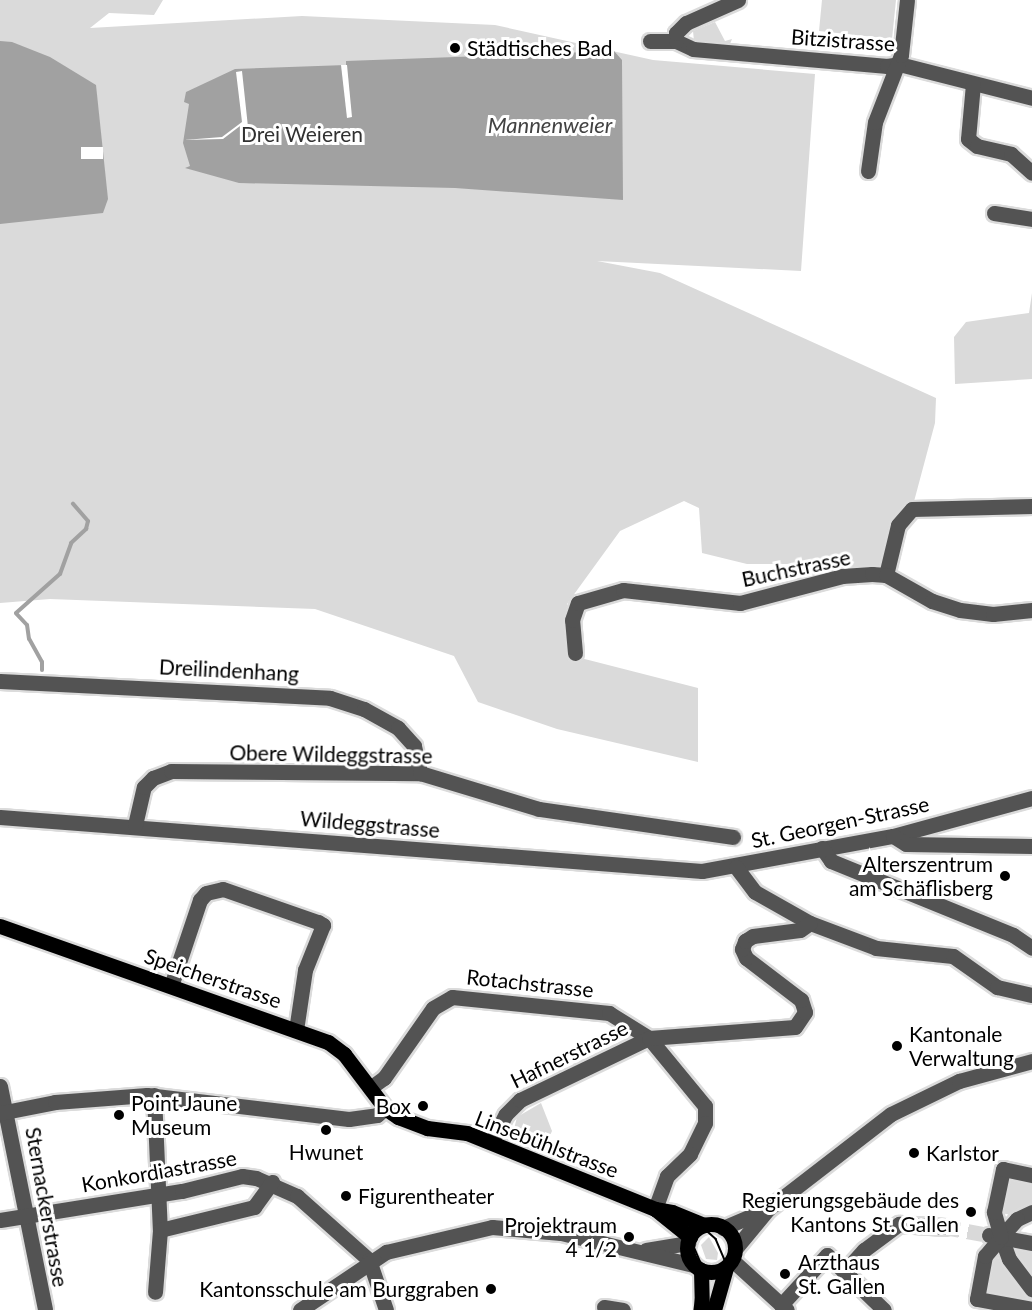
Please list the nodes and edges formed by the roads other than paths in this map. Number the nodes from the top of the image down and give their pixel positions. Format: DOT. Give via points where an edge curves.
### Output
graph roads {
  1 [pos="738,0"];
  2 [pos="907,0"];
  3 [pos="650,41"];
  4 [pos="676,41"];
  5 [pos="899,64"];
  6 [pos="973,84"];
  7 [pos="1032,98"];
  8 [pos="868,171"];
  9 [pos="1032,173"];
  10 [pos="994,213"];
  11 [pos="1032,219"];
  12 [pos="1032,506"];
  13 [pos="886,575"];
  14 [pos="1032,610"];
  15 [pos="575,652"];
  16 [pos="0,681"];
  17 [pos="420,773"];
  18 [pos="1032,798"];
  19 [pos="0,817"];
  20 [pos="135,825"];
  21 [pos="893,836"];
  22 [pos="733,837"];
  23 [pos="1032,846"];
  24 [pos="822,848"];
  25 [pos="736,867"];
  26 [pos="810,923"];
  27 [pos="0,926"];
  28 [pos="1032,948"];
  29 [pos="171,986"];
  30 [pos="1032,995"];
  31 [pos="296,1030"];
  32 [pos="649,1038"];
  33 [pos="1032,1061"];
  34 [pos="0,1086"];
  35 [pos="370,1088"];
  36 [pos="154,1095"];
  37 [pos="385,1107"];
  38 [pos="4,1113"];
  39 [pos="492,1142"];
  40 [pos="1032,1175"];
  41 [pos="273,1182"];
  42 [pos="155,1195"];
  43 [pos="655,1209"];
  44 [pos="768,1209"];
  45 [pos="1032,1212"];
  46 [pos="27,1215"];
  47 [pos="0,1220"];
  48 [pos="704,1225"];
  49 [pos="945,1227"];
  50 [pos="723,1228"];
  51 [pos="160,1230"];
  52 [pos="995,1236"];
  53 [pos="689,1240"];
  54 [pos="1032,1243"];
  55 [pos="638,1250"];
  56 [pos="731,1259"];
  57 [pos="369,1260"];
  58 [pos="697,1267"];
  59 [pos="844,1272"];
  60 [pos="1032,1289"];
  61 [pos="155,1292"];
  62 [pos="604,1307"];
  63 [pos="784,1308"];
  64 [pos="1032,1309"];
  65 [pos="45,1310"];
  66 [pos="300,1310"];
  67 [pos="386,1310"];
  68 [pos="623,1310"];
  69 [pos="702,1310"];
  70 [pos="714,1310"];
  71 [pos="884,1310"];
  1 -- 4 [label="street" via="686,23 676,33"];
  2 -- 5 [label="street"];
  3 -- 4 [label="street, Bitzistrasse"];
  4 -- 5 [label="street, Bitzistrasse" via="693,49"];
  5 -- 6 [label="street, Bitzistrasse"];
  5 -- 8 [label="street" via="892,73 875,122"];
  6 -- 7 [label="street, Bitzistrasse"];
  6 -- 9 [label="street" via="968,139 977,146 1011,154"];
  10 -- 11 [label="street"];
  12 -- 13 [label="street" via="912,509 898,525"];
  13 -- 14 [label="street" via="897,584 955,609 993,614"];
  13 -- 15 [label="street, Buchstrasse" via="842,576 740,603 624,590 603,593 575,606"];
  16 -- 17 [label="street, Dreilindenhang" via="330,698 364,709 398,728 414,746"];
  17 -- 20 [label="street, Obere Wildeggstrasse" via="171,771 153,778 144,787"];
  17 -- 22 [label="street, Obere Wildeggstrasse" via="539,809"];
  18 -- 21 [label="street, St. Georgen-Strasse"];
  19 -- 20 [label="street, Wildeggstrasse"];
  20 -- 25 [label="street, Wildeggstrasse" via="681,870"];
  21 -- 23 [label="street" via="906,844"];
  21 -- 24 [label="street, St. Georgen-Strasse"];
  24 -- 25 [label="street, St. Georgen-Strasse"];
  24 -- 28 [label="street" via="831,861 1013,935"];
  25 -- 26 [label="street, St. Georgen-Strasse" via="755,892"];
  26 -- 30 [label="street, St. Georgen-Strasse" via="876,948 953,956 997,987"];
  26 -- 32 [label="street" via="800,930 749,938 742,949 746,958 801,1000 805,1012 795,1027"];
  27 -- 29 [label="main road, Speicherstrasse"];
  29 -- 31 [label="main road, Speicherstrasse"];
  29 -- 31 [label="street" via="200,900 206,893 223,889 308,918 322,925 305,970"];
  31 -- 35 [label="main road, Speicherstrasse" via="328,1042 344,1054"];
  32 -- 35 [label="street, Rotachstrasse" via="618,1017 598,1010 452,997 433,1008 384,1078"];
  32 -- 39 [label="street, Hafnerstrasse" via="520,1100 506,1114"];
  32 -- 43 [label="street, Rotachstrasse" via="701,1098 706,1115 690,1154 667,1176"];
  33 -- 44 [label="street" via="959,1081 913,1102 849,1143"];
  34 -- 38 [label="street, Sternackerstrasse"];
  35 -- 37 [label="main road, Speicherstrasse"];
  36 -- 37 [label="street" via="349,1119 377,1115"];
  36 -- 38 [label="street" via="70,1100"];
  36 -- 42 [label="street"];
  37 -- 39 [label="main road, Linsebühlstrasse" via="413,1125 467,1133"];
  38 -- 46 [label="street, Sternackerstrasse"];
  39 -- 43 [label="main road, Linsebühlstrasse"];
  40 -- 52 [label="street" via="1003,1169 994,1212"];
  41 -- 42 [label="street, Konkordiastrasse" via="242,1176"];
  41 -- 51 [label="street" via="254,1207"];
  41 -- 57 [label="street, Konkordiastrasse" via="297,1196"];
  42 -- 46 [label="street, Konkordiastrasse"];
  42 -- 51 [label="street"];
  43 -- 48 [label="main road, Linsebühlstrasse"];
  43 -- 53 [label="main road, Linsebühlstrasse"];
  44 -- 50 [label="street"];
  44 -- 56 [label="street"];
  45 -- 52 [label="street"];
  46 -- 47 [label="street, Konkordiastrasse"];
  46 -- 65 [label="street, Sternackerstrasse"];
  48 -- 50 [label="main road"];
  48 -- 53 [label="main road"];
  49 -- 59 [label="street" via="899,1224 864,1250"];
  50 -- 56 [label="main road" via="732,1237"];
  51 -- 61 [label="street"];
  52 -- 54 [label="street"];
  52 -- 60 [label="street"];
  52 -- 64 [label="street" via="985,1256 976,1299"];
  53 -- 55 [label="street"];
  53 -- 58 [label="main road"];
  55 -- 57 [label="street" via="561,1233 505,1226 398,1248"];
  55 -- 58 [label="street"];
  56 -- 58 [label="main road" via="714,1272"];
  56 -- 63 [label="street"];
  56 -- 70 [label="main road"];
  57 -- 66 [label="street"];
  57 -- 67 [label="street"];
  58 -- 69 [label="main road"];
  59 -- 63 [label="street" via="827,1255"];
  59 -- 71 [label="street"];
  62 -- 68 [label="street"];
}
